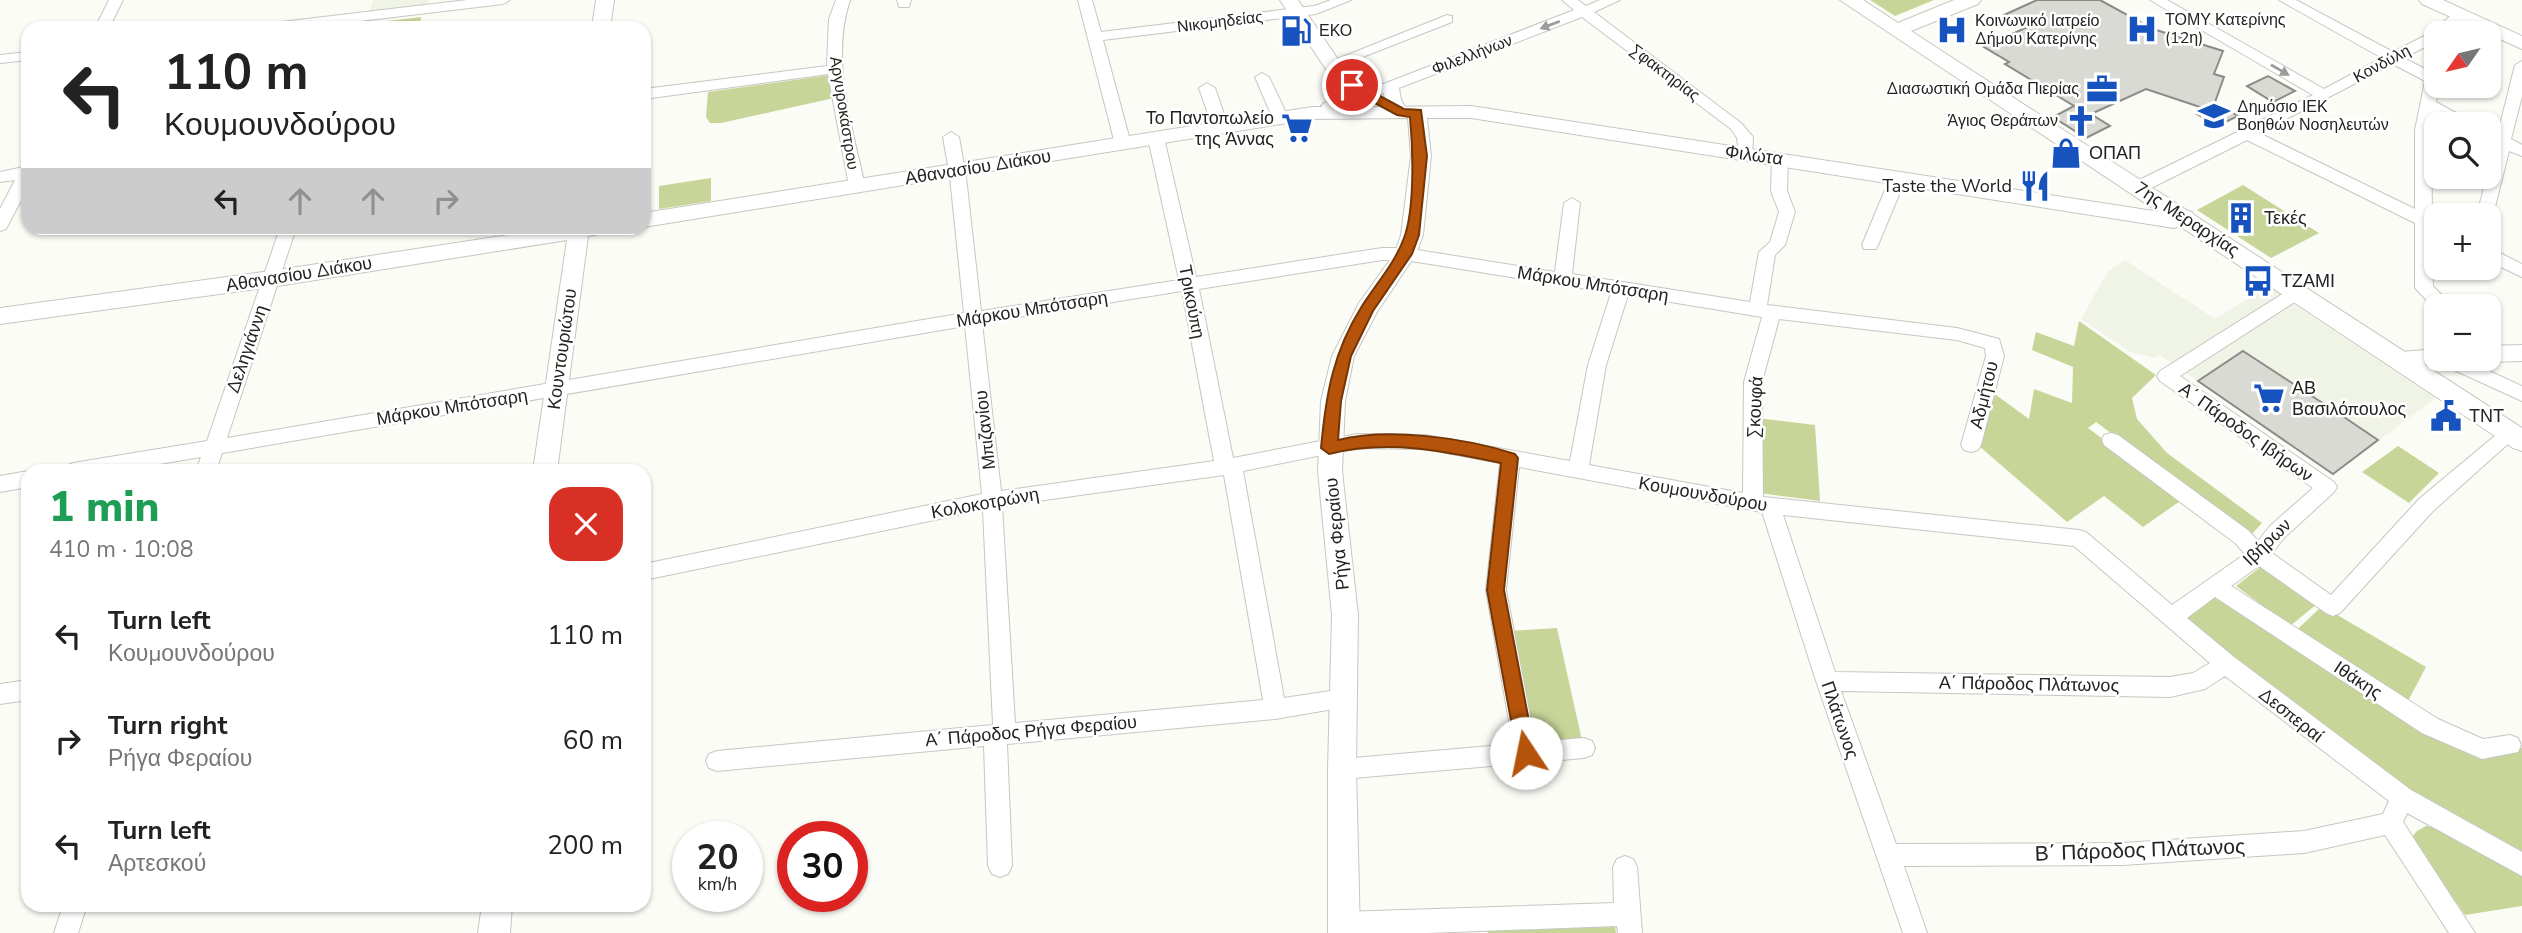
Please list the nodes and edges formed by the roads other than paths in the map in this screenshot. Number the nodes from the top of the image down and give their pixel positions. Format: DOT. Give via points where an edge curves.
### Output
graph roads {
  1 [pos="116,0"];
  2 [pos="360,0"];
  3 [pos="503,0"];
  4 [pos="605,0"];
  5 [pos="844,0"];
  6 [pos="1085,0"];
  7 [pos="1344,0"];
  8 [pos="1569,0"];
  9 [pos="1613,0"];
  10 [pos="1850,0"];
  11 [pos="1970,0"];
  12 [pos="2157,0"];
  13 [pos="2286,0"];
  14 [pos="2428,0"];
  15 [pos="1293,6"];
  16 [pos="2454,8"];
  17 [pos="1584,12"];
  18 [pos="354,17"];
  19 [pos="1447,19"];
  20 [pos="106,21"];
  21 [pos="321,21"];
  22 [pos="602,21"];
  23 [pos="1897,30"];
  24 [pos="1095,37"];
  25 [pos="2424,43"];
  26 [pos="2522,43"];
  27 [pos="21,57"];
  28 [pos="2393,58"];
  29 [pos="0,59"];
  30 [pos="2522,65"];
  31 [pos="835,69"];
  32 [pos="1335,69"];
  33 [pos="2424,75"];
  34 [pos="1262,77"];
  35 [pos="1391,86"];
  36 [pos="1207,88"];
  37 [pos="651,93"];
  38 [pos="2324,95"];
  39 [pos="2428,98"];
  40 [pos="1362,102"];
  41 [pos="2427,104"];
  42 [pos="2443,112"];
  43 [pos="1409,113"];
  44 [pos="1281,118"];
  45 [pos="1222,128"];
  46 [pos="2248,134"];
  47 [pos="951,137"];
  48 [pos="1156,138"];
  49 [pos="2501,140"];
  50 [pos="2504,142"];
  51 [pos="1123,144"];
  52 [pos="2522,151"];
  53 [pos="1746,154"];
  54 [pos="1780,159"];
  55 [pos="957,170"];
  56 [pos="21,174"];
  57 [pos="0,177"];
  58 [pos="1898,178"];
  59 [pos="21,186"];
  60 [pos="856,186"];
  61 [pos="2139,187"];
  62 [pos="1572,203"];
  63 [pos="2428,203"];
  64 [pos="2488,203"];
  65 [pos="2164,204"];
  66 [pos="2141,215"];
  67 [pos="2185,217"];
  68 [pos="651,219"];
  69 [pos="2424,220"];
  70 [pos="0,225"];
  71 [pos="286,235"];
  72 [pos="542,235"];
  73 [pos="584,235"];
  74 [pos="1870,245"];
  75 [pos="1405,254"];
  76 [pos="2501,260"];
  77 [pos="2522,271"];
  78 [pos="271,279"];
  79 [pos="1563,279"];
  80 [pos="1189,284"];
  81 [pos="1621,289"];
  82 [pos="2298,292"];
  83 [pos="1765,311"];
  84 [pos="0,316"];
  85 [pos="973,318"];
  86 [pos="1993,344"];
  87 [pos="2522,353"];
  88 [pos="2501,354"];
  89 [pos="2424,358"];
  90 [pos="2397,359"];
  91 [pos="2473,371"];
  92 [pos="556,391"];
  93 [pos="2522,394"];
  94 [pos="2516,438"];
  95 [pos="2111,440"];
  96 [pos="1971,445"];
  97 [pos="214,446"];
  98 [pos="1329,448"];
  99 [pos="1510,458"];
  100 [pos="112,464"];
  101 [pos="208,464"];
  102 [pos="546,464"];
  103 [pos="1228,467"];
  104 [pos="1578,471"];
  105 [pos="21,480"];
  106 [pos="0,484"];
  107 [pos="2327,487"];
  108 [pos="992,500"];
  109 [pos="1761,505"];
  110 [pos="2079,538"];
  111 [pos="2259,555"];
  112 [pos="651,571"];
  113 [pos="2215,586"];
  114 [pos="2170,618"];
  115 [pos="2226,664"];
  116 [pos="1827,681"];
  117 [pos="21,691"];
  118 [pos="0,694"];
  119 [pos="1343,699"];
  120 [pos="1276,709"];
  121 [pos="1000,734"];
  122 [pos="2510,745"];
  123 [pos="1584,748"];
  124 [pos="1526,753"];
  125 [pos="717,761"];
  126 [pos="1342,769"];
  127 [pos="2403,798"];
  128 [pos="2390,824"];
  129 [pos="1888,855"];
  130 [pos="2522,865"];
  131 [pos="1000,866"];
  132 [pos="1625,867"];
  133 [pos="73,912"];
  134 [pos="496,912"];
  135 [pos="1628,924"];
  136 [pos="1343,928"];
  137 [pos="66,933"];
  138 [pos="494,933"];
  139 [pos="1915,933"];
  140 [pos="2463,933"];
  1 -- 20 [label="street"];
  2 -- 18 [label="street"];
  3 -- 18 [label="street"];
  4 -- 22 [label="street"];
  5 -- 31 [label="street, Αργυροκάστρου" via="833,33"];
  6 -- 24 [label="street"];
  7 -- 15 [label="street, Νικομηδείας" via="1317,10"];
  8 -- 17 [label="street, Σφακτηρίας"];
  9 -- 17 [label="street, Φιλελλήνων"];
  10 -- 23 [label="main road, 7ης Μεραρχίας"];
  11 -- 23 [label="main road"];
  12 -- 38 [label="street, one-way"];
  13 -- 28 [label="street"];
  14 -- 16 [label="street"];
  15 -- 24 [label="street, Νικομηδείας"];
  15 -- 32 [label="street"];
  16 -- 26 [label="street"];
  17 -- 35 [label="street, Φιλελλήνων, one-way"];
  17 -- 53 [label="street, Σφακτηρίας" via="1736,126 1745,137"];
  18 -- 21 [label="street"];
  19 -- 32 [label="street"];
  23 -- 61 [label="main road, 7ης Μεραρχίας"];
  24 -- 51 [label="street"];
  25 -- 28 [label="street, Κονδύλη"];
  27 -- 29 [label="street"];
  28 -- 33 [label="street"];
  28 -- 38 [label="street, Κονδύλη"];
  30 -- 50 [label="street"];
  31 -- 37 [label="street"];
  31 -- 60 [label="street, Αργυροκάστρου"];
  32 -- 40 [label="street"];
  34 -- 44 [label="street"];
  35 -- 40 [label="street, Φιλελλήνων"];
  35 -- 43 [label="street" via="1393,100"];
  36 -- 45 [label="street"];
  38 -- 46 [label="street, Κονδύλη"];
  39 -- 41 [label="street"];
  40 -- 43 [label="street, Φιλώτα"];
  40 -- 44 [label="street, Αθανασίου Διάκου"];
  41 -- 42 [label="street"];
  41 -- 63 [label="street" via="2423,130"];
  43 -- 53 [label="street, Φιλώτα" via="1471,112"];
  43 -- 75 [label="street, Ρήγα Φεραίου" via="1420,156 1412,235"];
  44 -- 45 [label="street, Αθανασίου Διάκου"];
  45 -- 48 [label="street, Αθανασίου Διάκου"];
  46 -- 61 [label="street, Κονδύλη"];
  46 -- 69 [label="street"];
  47 -- 55 [label="street, Μπιζανίου"];
  48 -- 51 [label="street, Αθανασίου Διάκου"];
  48 -- 80 [label="street, Τρικούπη"];
  49 -- 50 [label="street"];
  50 -- 52 [label="street"];
  50 -- 64 [label="street"];
  51 -- 55 [label="street, Αθανασίου Διάκου"];
  53 -- 54 [label="street, Φιλώτα"];
  54 -- 58 [label="street, Φιλώτα"];
  54 -- 83 [label="street, Σκουφά" via="1779,191 1787,212 1777,246 1767,252"];
  55 -- 60 [label="street, Αθανασίου Διάκου"];
  55 -- 85 [label="street, Μπιζανίου"];
  56 -- 57 [label="street"];
  58 -- 66 [label="street, Φιλώτα"];
  58 -- 74 [label="street"];
  59 -- 70 [label="street"];
  60 -- 68 [label="street, Αθανασίου Διάκου"];
  61 -- 65 [label="main road, 7ης Μεραρχίας"];
  62 -- 79 [label="street"];
  65 -- 66 [label="street"];
  65 -- 67 [label="main road, 7ης Μεραρχίας"];
  66 -- 67 [label="street, Φιλώτα" via="2177,221"];
  67 -- 82 [label="main road, 7ης Μεραρχίας"];
  71 -- 78 [label="street, Δεληγιάννη"];
  72 -- 78 [label="street, Αθανασίου Διάκου"];
  73 -- 92 [label="street, Κουντουριώτου"];
  75 -- 79 [label="street, Μάρκου Μπότσαρη"];
  75 -- 80 [label="street, Μάρκου Μπότσαρη"];
  75 -- 98 [label="street, Ρήγα Φεραίου" via="1367,309 1343,356"];
  76 -- 77 [label="street"];
  78 -- 84 [label="street, Αθανασίου Διάκου"];
  78 -- 97 [label="street, Δεληγιάννη"];
  79 -- 81 [label="street, Μάρκου Μπότσαρη"];
  80 -- 85 [label="street, Μάρκου Μπότσαρη"];
  80 -- 103 [label="street, Τρικούπη"];
  81 -- 83 [label="street, Μάρκου Μπότσαρη"];
  81 -- 104 [label="street" via="1597,365"];
  82 -- 90 [label="main road, 7ης Μεραρχίας"];
  82 -- 107 [label="street, Α΄ Πάροδος Ιβήρων" via="2166,376"];
  83 -- 86 [label="street, Μάρκου Μπότσαρη" via="1957,334"];
  83 -- 109 [label="street, Σκουφά" via="1753,382"];
  85 -- 92 [label="street, Μάρκου Μπότσαρη"];
  85 -- 108 [label="street, Μπιζανίου"];
  86 -- 96 [label="street, Αδμήτου" via="1995,356"];
  87 -- 88 [label="street"];
  89 -- 90 [label="street"];
  90 -- 94 [label="main road, 7ης Μεραρχίας"];
  91 -- 93 [label="street"];
  92 -- 97 [label="street, Μάρκου Μπότσαρη"];
  92 -- 102 [label="street, Κουντουριώτου"];
  94 -- 111 [label="street" via="2426,505 2333,607"];
  95 -- 111 [label="street" via="2242,537"];
  97 -- 100 [label="street, Μάρκου Μπότσαρη"];
  97 -- 101 [label="street, Δεληγιάννη"];
  98 -- 99 [label="street, Κουμουνδούρου" via="1391,439"];
  98 -- 103 [label="street, Κολοκοτρώνη"];
  98 -- 119 [label="street, Ρήγα Φεραίου" via="1345,615"];
  99 -- 104 [label="street, Κουμουνδούρου"];
  99 -- 124 [label="street" via="1496,590"];
  103 -- 108 [label="street, Κολοκοτρώνη"];
  103 -- 120 [label="street, Τρικούπη"];
  104 -- 109 [label="street, Κουμουνδούρου"];
  105 -- 106 [label="street"];
  107 -- 111 [label="street, Ιβήρων" via="2277,532"];
  108 -- 112 [label="street, Κολοκοτρώνη"];
  108 -- 121 [label="street, Μπιζανίου"];
  109 -- 110 [label="street, Κουμουνδούρου"];
  109 -- 116 [label="street, Πλάτωνος"];
  110 -- 114 [label="street, Δεσπεραί"];
  111 -- 113 [label="street, Ιβήρων"];
  113 -- 114 [label="street, Ιβήρων"];
  113 -- 122 [label="street, Ιθάκης" via="2430,726 2482,750"];
  114 -- 115 [label="street, Δεσπεραί"];
  115 -- 116 [label="street, Α΄ Πάροδος Πλάτωνος" via="2197,682 2171,687"];
  115 -- 127 [label="street, Δεσπεραί"];
  116 -- 129 [label="street, Πλάτωνος"];
  117 -- 118 [label="street"];
  119 -- 120 [label="street, Α΄ Πάροδος Ρήγα Φεραίου"];
  119 -- 126 [label="street, Ρήγα Φεραίου"];
  120 -- 121 [label="street, Α΄ Πάροδος Ρήγα Φεραίου"];
  121 -- 125 [label="street, Α΄ Πάροδος Ρήγα Φεραίου"];
  121 -- 131 [label="street, Μπιζανίου"];
  123 -- 124 [label="street"];
  124 -- 126 [label="street"];
  126 -- 136 [label="street, Ρήγα Φεραίου"];
  127 -- 128 [label="street"];
  127 -- 130 [label="street, Δεσπεραί"];
  128 -- 129 [label="street, Β΄ Πάροδος Πλάτωνος" via="2304,842 2137,853"];
  128 -- 140 [label="street"];
  129 -- 139 [label="street, Πλάτωνος"];
  132 -- 135 [label="street"];
  133 -- 137 [label="street"];
  134 -- 138 [label="street"];
  135 -- 136 [label="street"];
}
